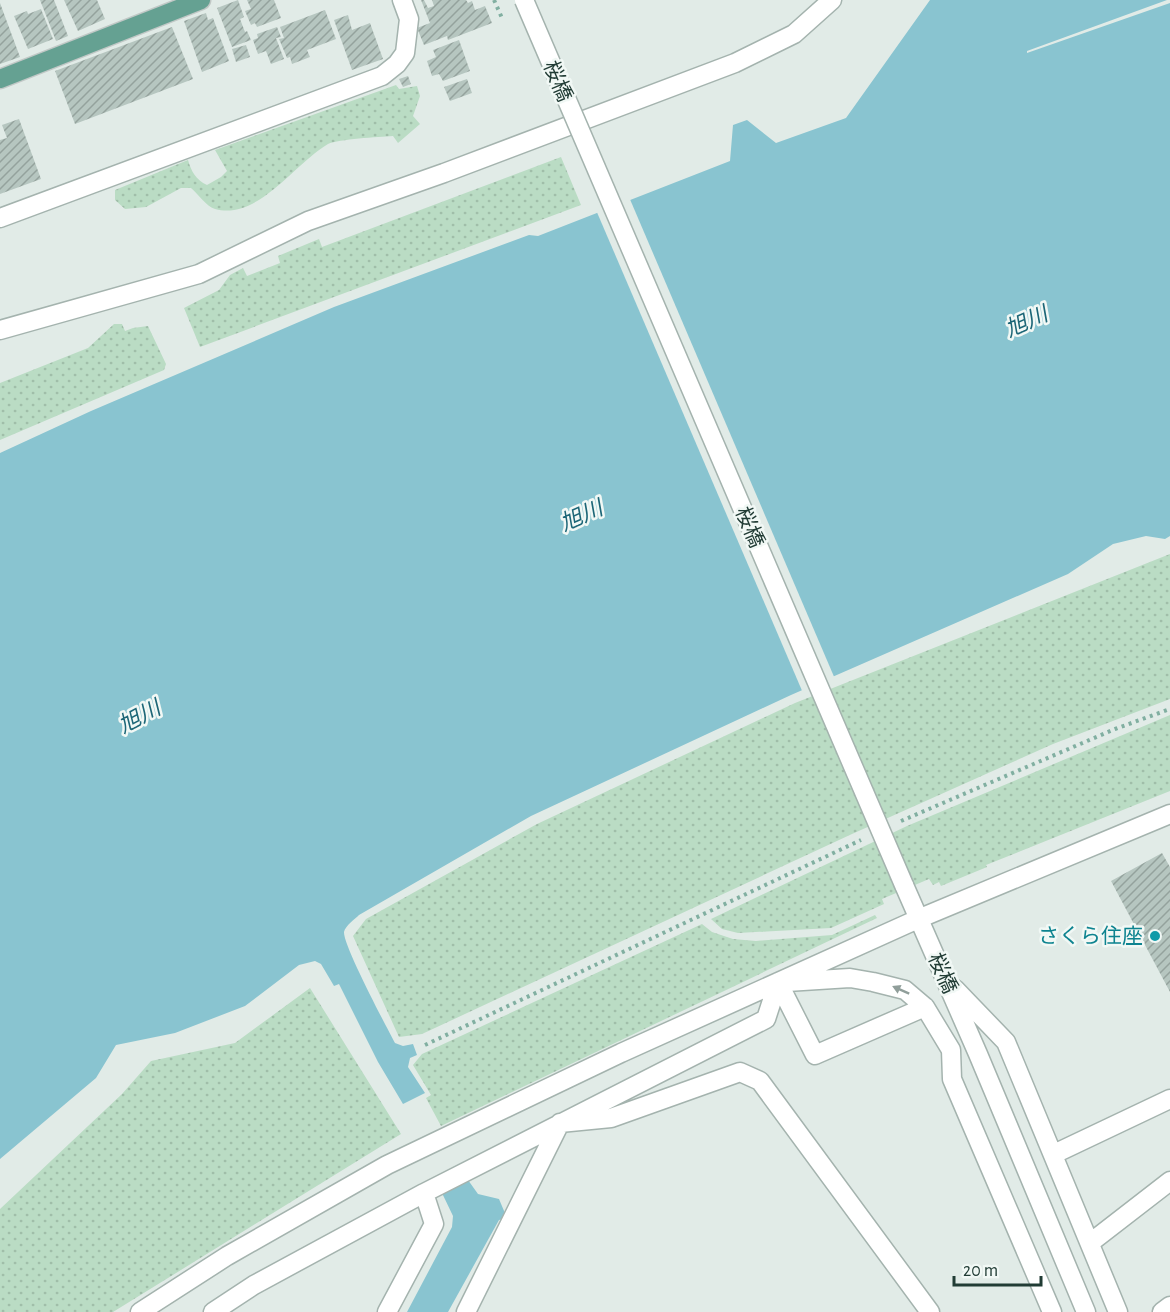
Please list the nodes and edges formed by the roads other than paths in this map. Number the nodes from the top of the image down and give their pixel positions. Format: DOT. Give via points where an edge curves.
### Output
graph roads {
  1 [pos="201,0"];
  2 [pos="402,0"];
  3 [pos="524,0"];
  4 [pos="832,0"];
  5 [pos="0,80"];
  6 [pos="0,218"];
  7 [pos="0,330"];
  8 [pos="1170,814"];
  9 [pos="918,919"];
  10 [pos="945,979"];
  11 [pos="778,982"];
  12 [pos="925,1007"];
  13 [pos="951,1050"];
  14 [pos="978,1054"];
  15 [pos="1170,1100"];
  16 [pos="560,1124"];
  17 [pos="1054,1154"];
  18 [pos="1170,1181"];
  19 [pos="424,1193"];
  20 [pos="1090,1243"];
  21 [pos="1170,1306"];
  22 [pos="140,1312"];
  23 [pos="213,1312"];
  24 [pos="387,1312"];
  25 [pos="466,1312"];
  26 [pos="930,1312"];
  27 [pos="1052,1312"];
  28 [pos="1086,1312"];
  29 [pos="1118,1312"];
  30 [pos="1162,1312"];
  1 -- 5 [label="main road"];
  2 -- 6 [label="street" via="409,19 405,53 382,76"];
  3 -- 9 [label="street, 桜橋, bridge"];
  4 -- 7 [label="street" via="794,34 735,63 308,220 199,274"];
  8 -- 9 [label="street"];
  9 -- 10 [label="street, 桜橋"];
  9 -- 11 [label="street"];
  10 -- 14 [label="street, 桜橋"];
  10 -- 17 [label="street" via="1006,1042"];
  12 -- 11 [label="street, one-way" via="905,990 850,978"];
  11 -- 12 [label="street" via="815,1055"];
  11 -- 16 [label="street" via="766,1019"];
  11 -- 22 [label="street" via="387,1165 227,1256"];
  12 -- 13 [label="street"];
  13 -- 14 [label="street"];
  13 -- 27 [label="street" via="951,1079"];
  14 -- 28 [label="street, 桜橋"];
  15 -- 17 [label="street"];
  16 -- 19 [label="street"];
  16 -- 25 [label="street"];
  16 -- 26 [label="street" via="611,1118 740,1072 760,1081"];
  17 -- 20 [label="street"];
  18 -- 20 [label="street"];
  19 -- 23 [label="street" via="254,1285"];
  19 -- 24 [label="street" via="434,1224"];
  20 -- 29 [label="street"];
  21 -- 30 [label="street"];
}
